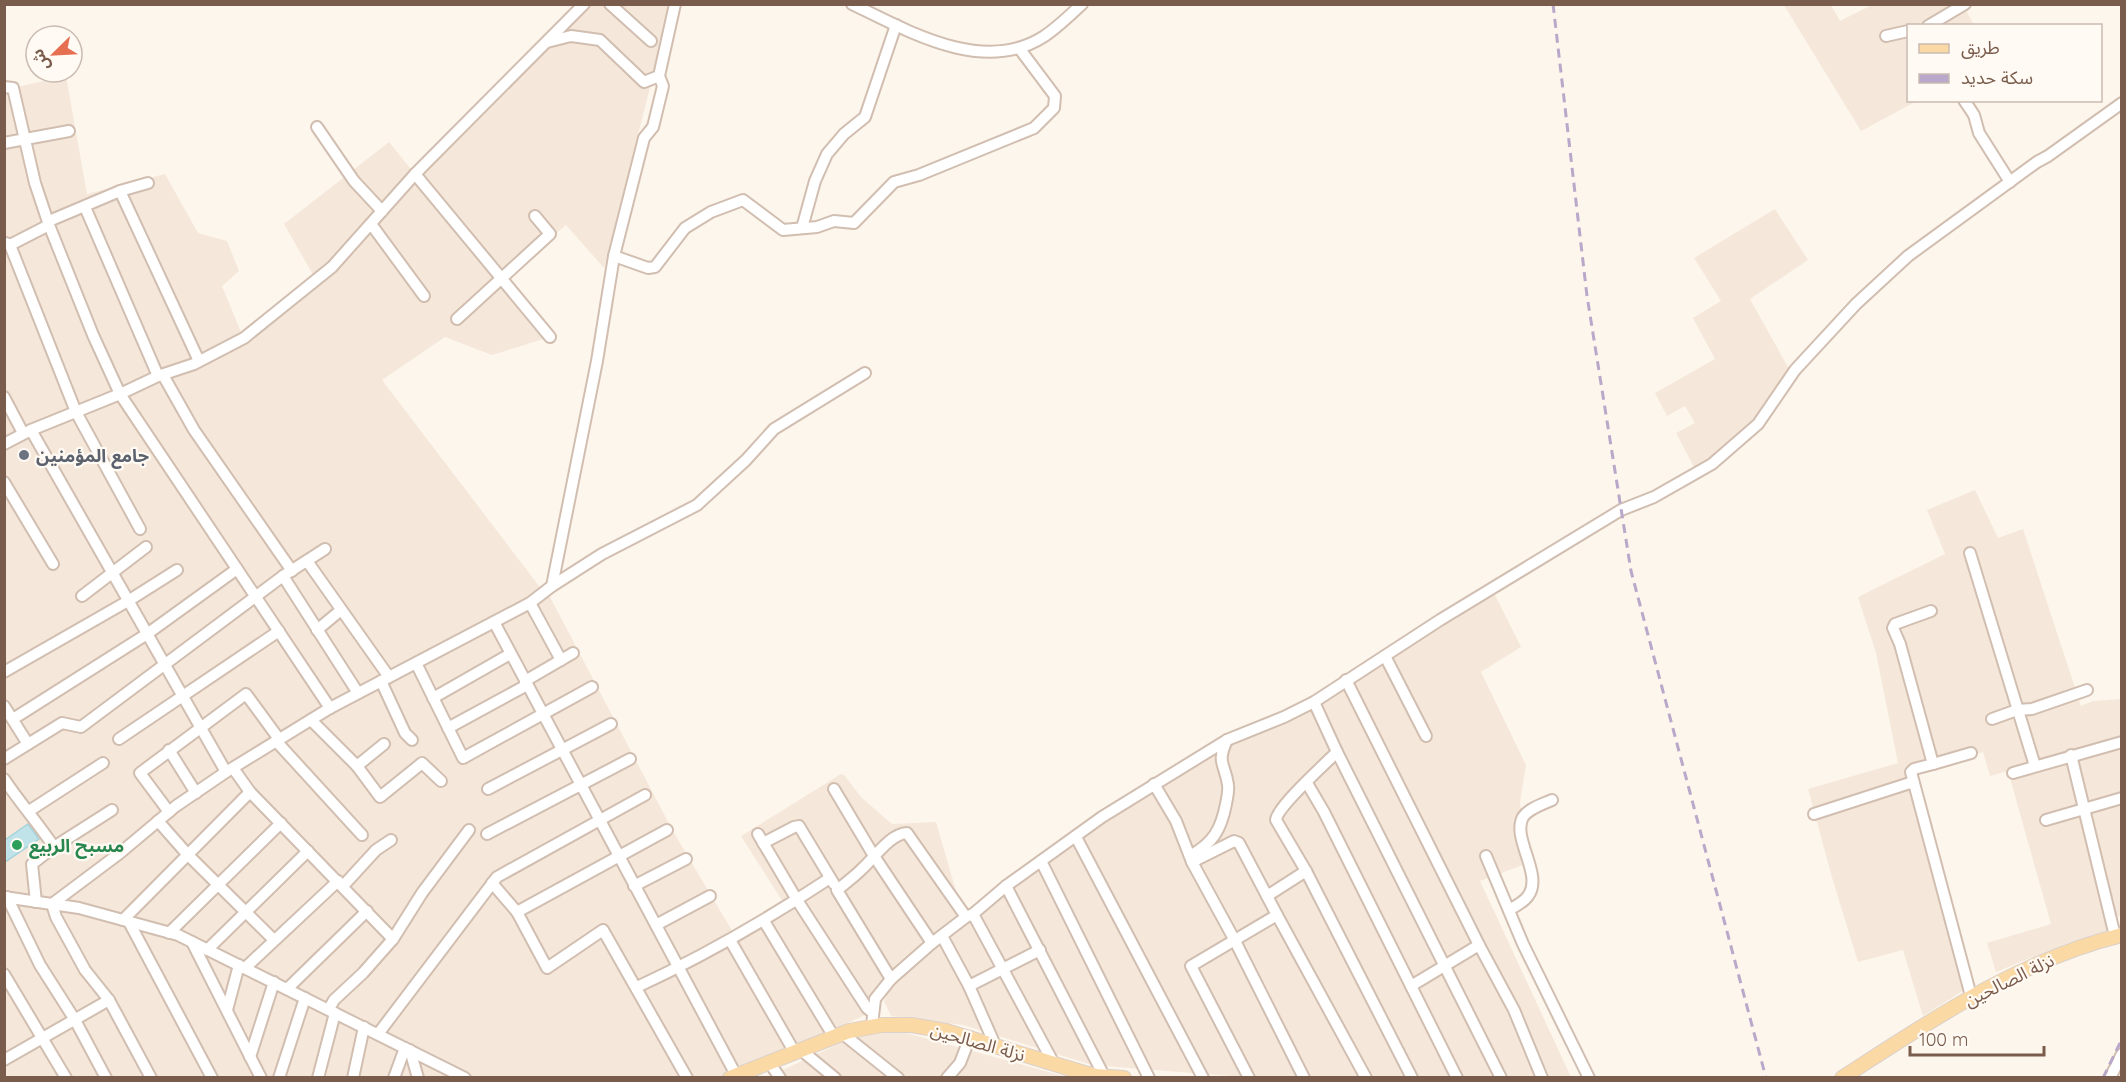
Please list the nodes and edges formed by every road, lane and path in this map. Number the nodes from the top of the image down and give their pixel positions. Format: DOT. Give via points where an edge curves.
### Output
graph roads {
  1 [pos="584,4"];
  2 [pos="610,4"];
  3 [pos="675,4"];
  4 [pos="852,4"];
  5 [pos="1082,4"];
  6 [pos="1965,4"];
  7 [pos="1931,24"];
  8 [pos="896,25"];
  9 [pos="1907,31"];
  10 [pos="1886,36"];
  11 [pos="651,41"];
  12 [pos="547,42"];
  13 [pos="1019,48"];
  14 [pos="659,76"];
  15 [pos="4,87"];
  16 [pos="1965,102"];
  17 [pos="2121,103"];
  18 [pos="317,127"];
  19 [pos="69,131"];
  20 [pos="24,138"];
  21 [pos="4,143"];
  22 [pos="415,174"];
  23 [pos="2010,182"];
  24 [pos="148,183"];
  25 [pos="120,191"];
  26 [pos="85,207"];
  27 [pos="382,212"];
  28 [pos="535,216"];
  29 [pos="49,223"];
  30 [pos="371,224"];
  31 [pos="802,228"];
  32 [pos="7,243"];
  33 [pos="614,256"];
  34 [pos="503,279"];
  35 [pos="424,296"];
  36 [pos="457,320"];
  37 [pos="550,337"];
  38 [pos="199,361"];
  39 [pos="865,373"];
  40 [pos="161,375"];
  41 [pos="120,394"];
  42 [pos="4,397"];
  43 [pos="76,412"];
  44 [pos="27,432"];
  45 [pos="4,444"];
  46 [pos="4,482"];
  47 [pos="140,530"];
  48 [pos="147,548"];
  49 [pos="325,549"];
  50 [pos="1971,553"];
  51 [pos="307,561"];
  52 [pos="53,564"];
  53 [pos="237,569"];
  54 [pos="177,570"];
  55 [pos="113,573"];
  56 [pos="287,573"];
  57 [pos="552,586"];
  58 [pos="82,596"];
  59 [pos="256,597"];
  60 [pos="128,601"];
  61 [pos="530,603"];
  62 [pos="341,610"];
  63 [pos="1931,611"];
  64 [pos="494,622"];
  65 [pos="317,630"];
  66 [pos="279,631"];
  67 [pos="147,634"];
  68 [pos="573,653"];
  69 [pos="510,654"];
  70 [pos="1385,657"];
  71 [pos="561,660"];
  72 [pos="416,663"];
  73 [pos="165,665"];
  74 [pos="4,672"];
  75 [pos="385,679"];
  76 [pos="1346,680"];
  77 [pos="526,683"];
  78 [pos="592,687"];
  79 [pos="2087,690"];
  80 [pos="358,693"];
  81 [pos="183,695"];
  82 [pos="433,698"];
  83 [pos="1314,702"];
  84 [pos="4,706"];
  85 [pos="330,708"];
  86 [pos="2018,710"];
  87 [pos="543,714"];
  88 [pos="13,719"];
  89 [pos="1992,719"];
  90 [pos="311,720"];
  91 [pos="611,724"];
  92 [pos="200,727"];
  93 [pos="448,728"];
  94 [pos="1426,736"];
  95 [pos="119,739"];
  96 [pos="278,740"];
  97 [pos="412,740"];
  98 [pos="1227,740"];
  99 [pos="2121,742"];
  100 [pos="28,744"];
  101 [pos="384,744"];
  102 [pos="169,750"];
  103 [pos="562,750"];
  104 [pos="1337,752"];
  105 [pos="1971,753"];
  106 [pos="2071,754"];
  107 [pos="4,759"];
  108 [pos="630,759"];
  109 [pos="103,763"];
  110 [pos="1933,765"];
  111 [pos="357,766"];
  112 [pos="2035,766"];
  113 [pos="230,770"];
  114 [pos="2013,773"];
  115 [pos="4,779"];
  116 [pos="441,781"];
  117 [pos="1913,782"];
  118 [pos="1307,783"];
  119 [pos="580,784"];
  120 [pos="1154,784"];
  121 [pos="488,789"];
  122 [pos="834,789"];
  123 [pos="250,792"];
  124 [pos="196,793"];
  125 [pos="645,795"];
  126 [pos="2121,798"];
  127 [pos="1552,800"];
  128 [pos="2084,809"];
  129 [pos="112,810"];
  130 [pos="29,811"];
  131 [pos="169,812"];
  132 [pos="1814,814"];
  133 [pos="599,820"];
  134 [pos="2046,820"];
  135 [pos="158,821"];
  136 [pos="281,823"];
  137 [pos="469,830"];
  138 [pos="667,830"];
  139 [pos="488,834"];
  140 [pos="362,835"];
  141 [pos="1076,837"];
  142 [pos="391,840"];
  143 [pos="54,847"];
  144 [pos="308,851"];
  145 [pos="188,855"];
  146 [pos="618,855"];
  147 [pos="874,856"];
  148 [pos="1486,856"];
  149 [pos="686,859"];
  150 [pos="1191,859"];
  151 [pos="1041,861"];
  152 [pos="1306,871"];
  153 [pos="830,879"];
  154 [pos="492,883"];
  155 [pos="219,884"];
  156 [pos="340,884"];
  157 [pos="634,886"];
  158 [pos="1006,886"];
  159 [pos="837,890"];
  160 [pos="711,896"];
  161 [pos="1267,896"];
  162 [pos="6,897"];
  163 [pos="797,900"];
  164 [pos="36,902"];
  165 [pos="52,904"];
  166 [pos="1509,910"];
  167 [pos="246,911"];
  168 [pos="367,911"];
  169 [pos="517,912"];
  170 [pos="969,915"];
  171 [pos="1276,915"];
  172 [pos="126,921"];
  173 [pos="764,921"];
  174 [pos="656,926"];
  175 [pos="169,933"];
  176 [pos="2118,935"];
  177 [pos="942,936"];
  178 [pos="393,939"];
  179 [pos="1234,939"];
  180 [pos="274,940"];
  181 [pos="730,940"];
  182 [pos="192,942"];
  183 [pos="932,944"];
  184 [pos="1479,945"];
  185 [pos="207,950"];
  186 [pos="1040,950"];
  187 [pos="1444,965"];
  188 [pos="242,967"];
  189 [pos="678,968"];
  190 [pos="1003,969"];
  191 [pos="4,974"];
  192 [pos="891,979"];
  193 [pos="274,982"];
  194 [pos="969,986"];
  195 [pos="1410,986"];
  196 [pos="637,987"];
  197 [pos="287,989"];
  198 [pos="1971,996"];
  199 [pos="305,998"];
  200 [pos="109,1000"];
  201 [pos="227,1010"];
  202 [pos="332,1011"];
  203 [pos="873,1019"];
  204 [pos="75,1020"];
  205 [pos="364,1027"];
  206 [pos="378,1034"];
  207 [pos="839,1035"];
  208 [pos="970,1037"];
  209 [pos="43,1038"];
  210 [pos="995,1045"];
  211 [pos="408,1049"];
  212 [pos="798,1051"];
  213 [pos="2121,1054"];
  214 [pos="250,1057"];
  215 [pos="4,1060"];
  216 [pos="1054,1064"];
  217 [pos="762,1069"];
  218 [pos="733,1076"];
  219 [pos="1098,1076"];
  220 [pos="66,1077"];
  221 [pos="106,1077"];
  222 [pos="151,1077"];
  223 [pos="212,1077"];
  224 [pos="261,1077"];
  225 [pos="279,1077"];
  226 [pos="318,1077"];
  227 [pos="353,1077"];
  228 [pos="394,1077"];
  229 [pos="418,1077"];
  230 [pos="465,1077"];
  231 [pos="687,1077"];
  232 [pos="780,1077"];
  233 [pos="835,1077"];
  234 [pos="898,1077"];
  235 [pos="947,1077"];
  236 [pos="1124,1077"];
  237 [pos="1149,1077"];
  238 [pos="1203,1077"];
  239 [pos="1249,1077"];
  240 [pos="1304,1077"];
  241 [pos="1366,1077"];
  242 [pos="1412,1077"];
  243 [pos="1457,1077"];
  244 [pos="1502,1077"];
  245 [pos="1541,1077"];
  246 [pos="1589,1077"];
  247 [pos="1842,1077"];
  248 [pos="2110,1077"];
  1 -- 12 [label="street"];
  2 -- 11 [label="street"];
  3 -- 14 [label="street"];
  4 -- 8 [label="street"];
  5 -- 13 [label="street" via="1043,37"];
  6 -- 7 [label="street"];
  8 -- 13 [label="street" via="969,52"];
  8 -- 31 [label="street" via="866,117 827,154"];
  9 -- 10 [label="street"];
  12 -- 14 [label="street" via="571,36 600,40 644,82"];
  12 -- 22 [label="street"];
  13 -- 31 [label="street" via="1055,96 1054,108 1034,128 894,182 854,223 834,221"];
  14 -- 33 [label="street" via="663,86 653,127 644,138"];
  15 -- 20 [label="street" via="13,88"];
  16 -- 23 [label="street" via="1974,115 1978,133"];
  17 -- 23 [label="street"];
  18 -- 27 [label="street" via="354,181"];
  19 -- 20 [label="street"];
  20 -- 21 [label="street"];
  20 -- 29 [label="street"];
  22 -- 27 [label="street"];
  22 -- 34 [label="street"];
  23 -- 70 [label="street" via="1908,256 1856,304 1795,370 1758,424 1712,464 1654,497 1621,510"];
  24 -- 25 [label="street"];
  25 -- 26 [label="street"];
  25 -- 38 [label="street"];
  26 -- 29 [label="street"];
  26 -- 40 [label="street"];
  27 -- 30 [label="street"];
  28 -- 34 [label="street" via="550,234"];
  29 -- 32 [label="street"];
  29 -- 41 [label="street"];
  30 -- 35 [label="street"];
  30 -- 38 [label="street" via="332,267 244,338"];
  31 -- 33 [label="street" via="783,230 743,200 711,212 685,228 655,267"];
  32 -- 43 [label="street"];
  33 -- 57 [label="street"];
  34 -- 36 [label="street"];
  34 -- 37 [label="street"];
  38 -- 40 [label="street"];
  39 -- 57 [label="street" via="774,429 697,505 602,554"];
  40 -- 41 [label="street"];
  40 -- 56 [label="street"];
  41 -- 43 [label="street"];
  41 -- 53 [label="street"];
  42 -- 44 [label="street"];
  43 -- 44 [label="street"];
  43 -- 47 [label="street"];
  44 -- 45 [label="street"];
  44 -- 55 [label="street"];
  46 -- 52 [label="street"];
  48 -- 55 [label="street"];
  49 -- 51 [label="street"];
  50 -- 86 [label="street"];
  51 -- 56 [label="street"];
  51 -- 62 [label="street"];
  53 -- 59 [label="street"];
  53 -- 67 [label="street"];
  54 -- 60 [label="street"];
  55 -- 58 [label="street"];
  55 -- 60 [label="street"];
  56 -- 59 [label="street"];
  56 -- 65 [label="street"];
  57 -- 61 [label="street"];
  59 -- 66 [label="street"];
  59 -- 73 [label="street"];
  60 -- 67 [label="street"];
  60 -- 74 [label="street"];
  61 -- 64 [label="street"];
  61 -- 71 [label="street"];
  62 -- 65 [label="street"];
  62 -- 75 [label="street"];
  63 -- 110 [label="street" via="1893,628"];
  64 -- 69 [label="street"];
  64 -- 72 [label="street"];
  65 -- 80 [label="street"];
  66 -- 81 [label="street"];
  66 -- 85 [label="street"];
  67 -- 73 [label="street"];
  67 -- 88 [label="street"];
  68 -- 71 [label="street"];
  69 -- 77 [label="street"];
  69 -- 82 [label="street"];
  70 -- 76 [label="street"];
  70 -- 94 [label="street"];
  71 -- 77 [label="street"];
  72 -- 75 [label="street"];
  72 -- 82 [label="street"];
  73 -- 81 [label="street"];
  73 -- 100 [label="street" via="81,727 62,723"];
  75 -- 80 [label="street"];
  75 -- 97 [label="street" via="405,733"];
  76 -- 83 [label="street"];
  76 -- 184 [label="street"];
  77 -- 87 [label="street"];
  77 -- 93 [label="street"];
  78 -- 87 [label="street"];
  79 -- 86 [label="street"];
  80 -- 85 [label="street"];
  81 -- 92 [label="street"];
  81 -- 95 [label="street"];
  82 -- 93 [label="street"];
  83 -- 98 [label="street"];
  83 -- 104 [label="street"];
  84 -- 88 [label="street"];
  85 -- 90 [label="street"];
  86 -- 89 [label="street"];
  86 -- 112 [label="street"];
  87 -- 93 [label="street" via="463,758"];
  87 -- 103 [label="street"];
  88 -- 100 [label="street"];
  90 -- 96 [label="street"];
  90 -- 111 [label="street"];
  91 -- 103 [label="street"];
  92 -- 96 [label="street" via="246,694"];
  92 -- 102 [label="street"];
  92 -- 113 [label="street"];
  96 -- 113 [label="street"];
  96 -- 140 [label="street"];
  98 -- 120 [label="street"];
  98 -- 150 [label="street" via="1221,752 1229,788 1222,823"];
  99 -- 106 [label="street"];
  100 -- 107 [label="street"];
  101 -- 111 [label="street"];
  102 -- 124 [label="street"];
  102 -- 131 [label="street" via="140,773"];
  103 -- 119 [label="street"];
  103 -- 121 [label="street"];
  104 -- 118 [label="street"];
  104 -- 187 [label="street"];
  105 -- 110 [label="street"];
  106 -- 112 [label="street"];
  106 -- 128 [label="street"];
  108 -- 119 [label="street"];
  109 -- 130 [label="street"];
  110 -- 117 [label="street" via="1912,770"];
  111 -- 116 [label="street" via="380,797 422,763"];
  112 -- 114 [label="street"];
  113 -- 123 [label="street"];
  113 -- 124 [label="street"];
  115 -- 130 [label="street" via="22,807"];
  117 -- 132 [label="street"];
  117 -- 198 [label="street"];
  118 -- 152 [label="street" via="1289,798 1276,817"];
  118 -- 195 [label="street"];
  119 -- 133 [label="street"];
  119 -- 139 [label="street"];
  120 -- 141 [label="street"];
  120 -- 150 [label="street" via="1176,821"];
  122 -- 147 [label="street"];
  123 -- 136 [label="street"];
  123 -- 145 [label="street"];
  124 -- 131 [label="street"];
  125 -- 133 [label="street"];
  126 -- 128 [label="street"];
  127 -- 166 [label="street" via="1523,818 1521,830 1533,887 1527,898"];
  128 -- 134 [label="street"];
  128 -- 176 [label="street"];
  129 -- 143 [label="street"];
  130 -- 143 [label="street"];
  131 -- 135 [label="street"];
  133 -- 146 [label="street"];
  133 -- 154 [label="street"];
  135 -- 145 [label="street"];
  135 -- 165 [label="street"];
  136 -- 144 [label="street"];
  136 -- 155 [label="street"];
  137 -- 178 [label="street"];
  138 -- 146 [label="street"];
  141 -- 151 [label="street"];
  141 -- 238 [label="street"];
  142 -- 156 [label="street"];
  143 -- 164 [label="street" via="32,864"];
  144 -- 156 [label="street"];
  144 -- 167 [label="street"];
  145 -- 155 [label="street"];
  145 -- 172 [label="street"];
  146 -- 157 [label="street"];
  146 -- 169 [label="street"];
  147 -- 159 [label="street"];
  147 -- 170 [label="street" via="907,833"];
  147 -- 183 [label="street"];
  148 -- 166 [label="street"];
  149 -- 157 [label="street"];
  150 -- 161 [label="street" via="1237,841"];
  150 -- 179 [label="street"];
  151 -- 158 [label="street"];
  151 -- 237 [label="street"];
  152 -- 161 [label="street"];
  152 -- 242 [label="street"];
  153 -- 159 [label="street"];
  153 -- 163 [label="street"];
  153 -- 163 [label="street" via="799,826 761,839"];
  154 -- 169 [label="street"];
  154 -- 206 [label="street"];
  155 -- 167 [label="street"];
  155 -- 175 [label="street"];
  156 -- 168 [label="street"];
  156 -- 180 [label="street"];
  157 -- 174 [label="street"];
  158 -- 170 [label="street"];
  158 -- 186 [label="street"];
  159 -- 192 [label="street"];
  160 -- 174 [label="street"];
  161 -- 171 [label="street"];
  162 -- 164 [label="street"];
  162 -- 204 [label="street" via="40,965"];
  163 -- 173 [label="street"];
  163 -- 203 [label="street"];
  164 -- 165 [label="street"];
  165 -- 172 [label="street"];
  165 -- 200 [label="street" via="85,969"];
  166 -- 246 [label="street"];
  167 -- 180 [label="street"];
  167 -- 185 [label="street"];
  168 -- 178 [label="street"];
  168 -- 197 [label="street"];
  169 -- 196 [label="street" via="547,968 603,930"];
  170 -- 177 [label="street"];
  170 -- 190 [label="street"];
  171 -- 179 [label="street"];
  171 -- 241 [label="street"];
  172 -- 175 [label="street"];
  172 -- 223 [label="street"];
  173 -- 181 [label="street"];
  173 -- 207 [label="street"];
  174 -- 189 [label="street"];
  175 -- 182 [label="street"];
  176 -- 198 [label="main road, نزلة الصالحين" via="2054,957"];
  177 -- 183 [label="street"];
  177 -- 194 [label="street"];
  178 -- 202 [label="street" via="334,1000"];
  179 -- 239 [label="street" via="1191,966"];
  179 -- 240 [label="street"];
  180 -- 188 [label="street"];
  181 -- 189 [label="street"];
  181 -- 212 [label="street"];
  182 -- 185 [label="street"];
  182 -- 201 [label="street"];
  183 -- 192 [label="street"];
  184 -- 187 [label="street"];
  184 -- 245 [label="street" via="1514,1011"];
  185 -- 188 [label="street"];
  186 -- 190 [label="street"];
  186 -- 219 [label="street"];
  187 -- 195 [label="street"];
  187 -- 244 [label="street"];
  188 -- 193 [label="street"];
  188 -- 201 [label="street"];
  189 -- 196 [label="street"];
  189 -- 218 [label="street"];
  190 -- 194 [label="street"];
  190 -- 216 [label="street"];
  191 -- 209 [label="street"];
  192 -- 203 [label="street" via="875,999"];
  193 -- 197 [label="street"];
  193 -- 214 [label="street"];
  194 -- 210 [label="street"];
  195 -- 243 [label="street"];
  196 -- 231 [label="street"];
  197 -- 199 [label="street"];
  198 -- 247 [label="main road, نزلة الصالحين"];
  199 -- 202 [label="street"];
  199 -- 225 [label="street"];
  200 -- 204 [label="street"];
  200 -- 222 [label="street"];
  201 -- 214 [label="street"];
  202 -- 205 [label="street"];
  202 -- 226 [label="street"];
  203 -- 207 [label="main road, نزلة الصالحين"];
  203 -- 208 [label="main road, نزلة الصالحين"];
  204 -- 209 [label="street"];
  204 -- 221 [label="street"];
  205 -- 206 [label="street"];
  205 -- 227 [label="street"];
  206 -- 211 [label="street"];
  207 -- 212 [label="main road, نزلة الصالحين"];
  207 -- 234 [label="street"];
  208 -- 210 [label="main road, نزلة الصالحين"];
  208 -- 235 [label="street" via="960,1064"];
  209 -- 215 [label="street"];
  209 -- 220 [label="street"];
  210 -- 216 [label="main road, نزلة الصالحين"];
  211 -- 228 [label="street"];
  211 -- 229 [label="street"];
  211 -- 230 [label="street"];
  212 -- 217 [label="main road, نزلة الصالحين"];
  212 -- 233 [label="street"];
  213 -- 248 [label="street"];
  214 -- 224 [label="street"];
  216 -- 219 [label="main road, نزلة الصالحين"];
  217 -- 218 [label="main road, نزلة الصالحين"];
  217 -- 232 [label="street"];
  219 -- 236 [label="main road, نزلة الصالحين"];
}
